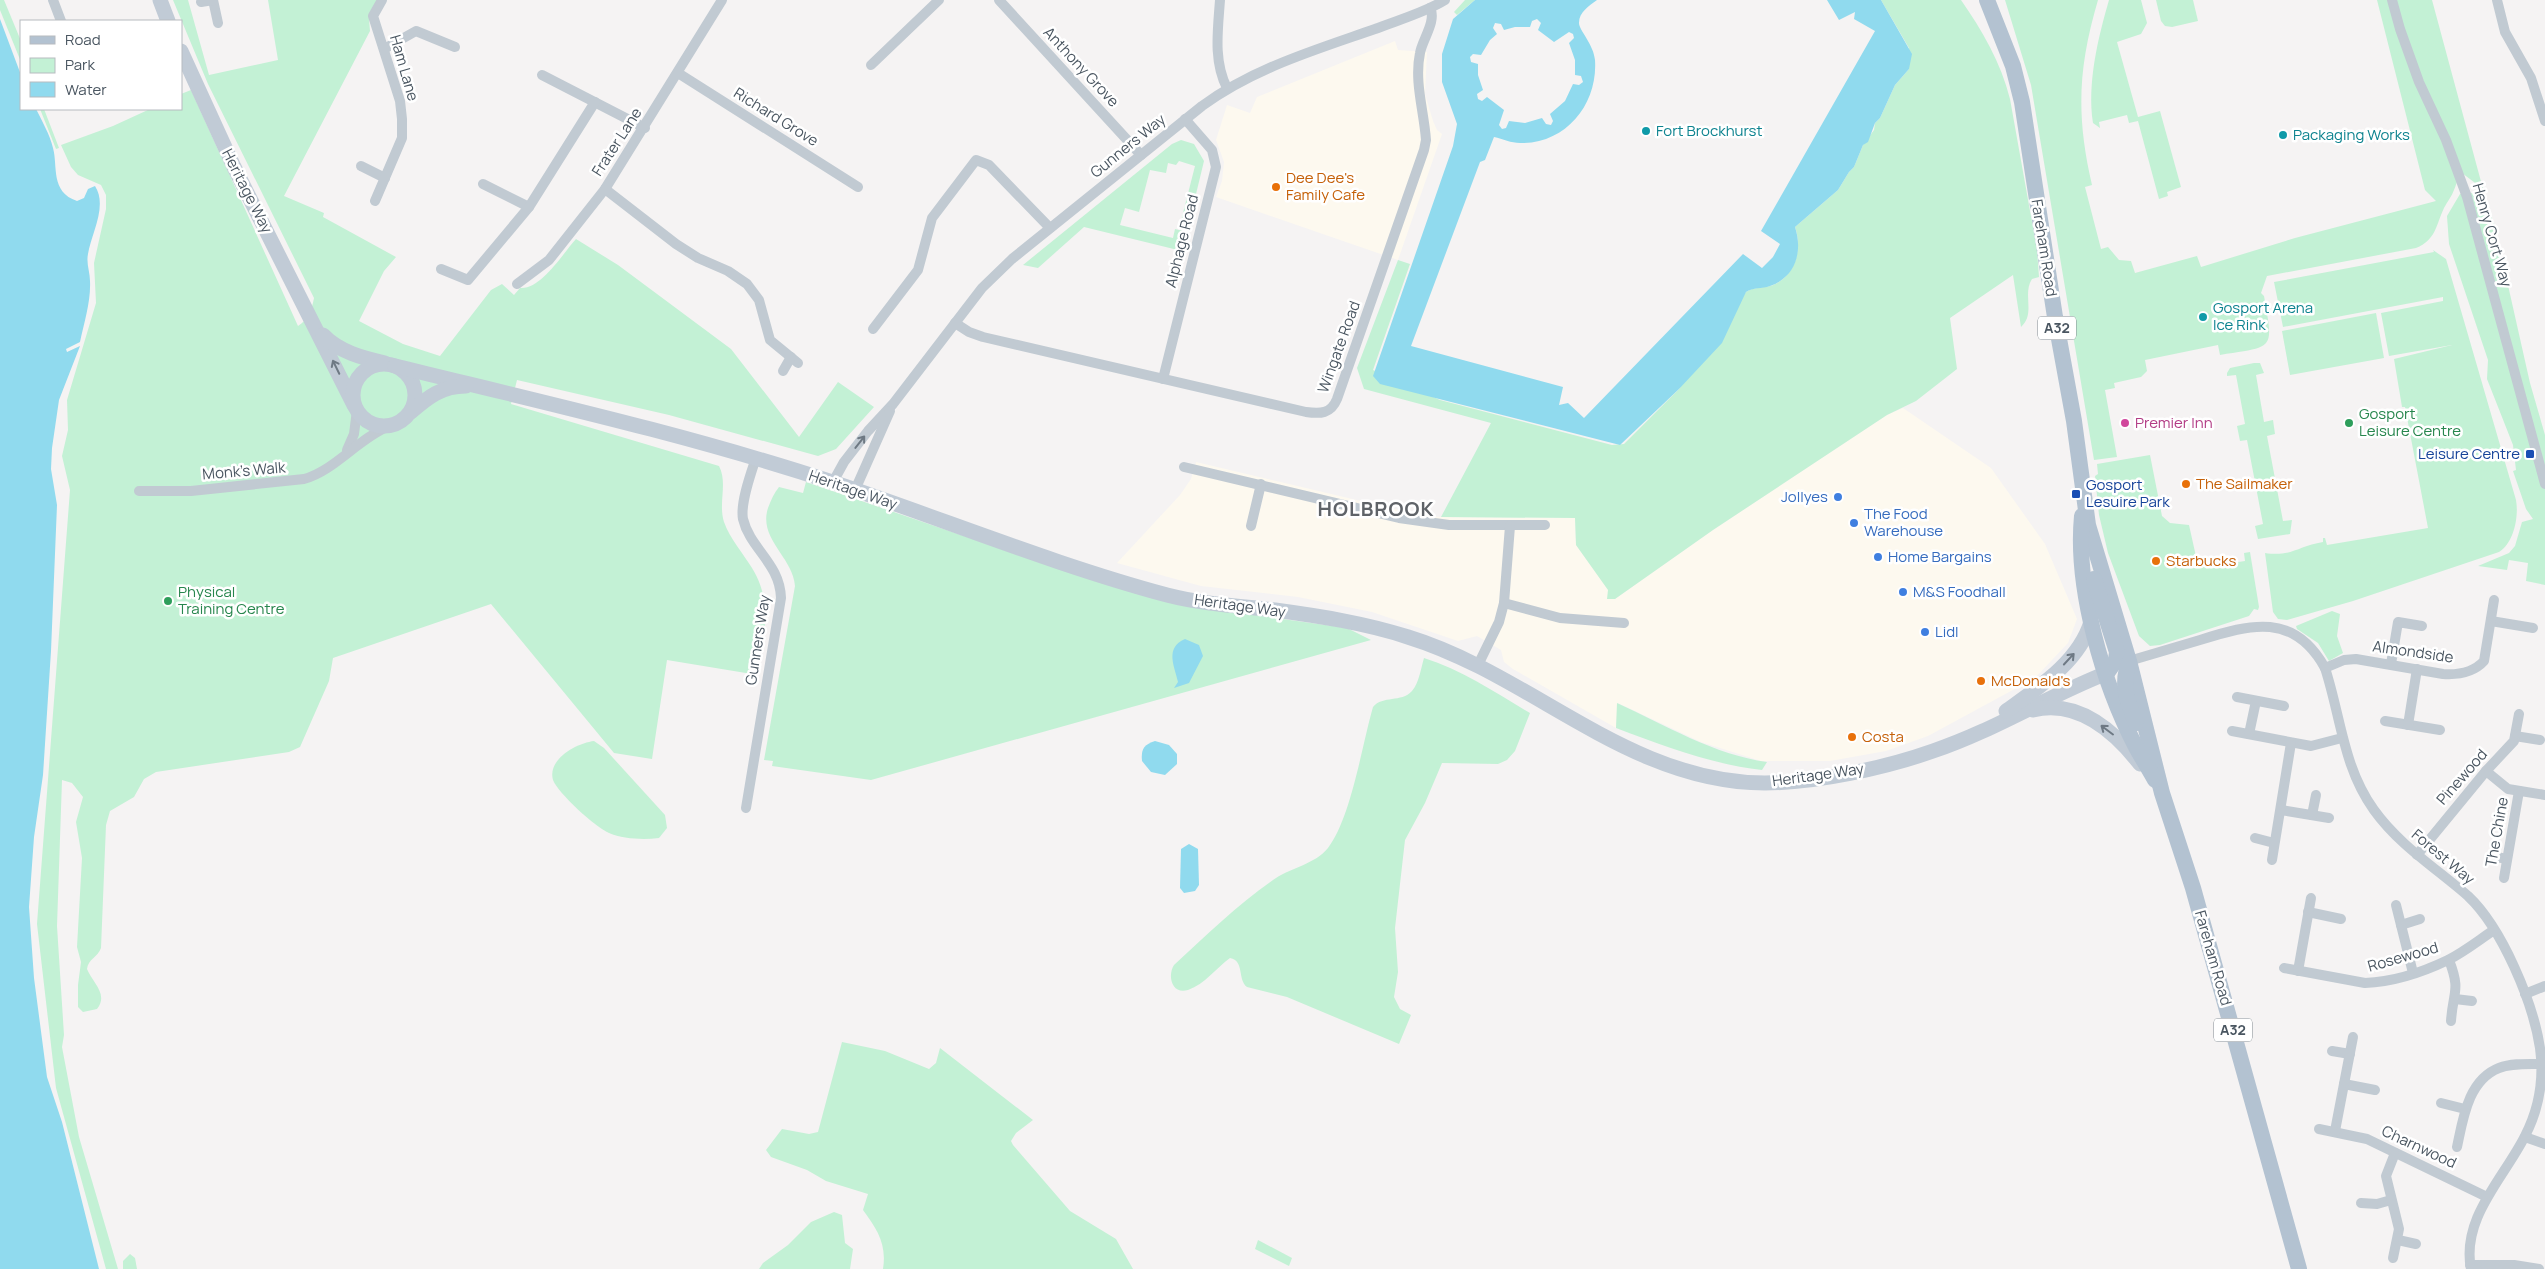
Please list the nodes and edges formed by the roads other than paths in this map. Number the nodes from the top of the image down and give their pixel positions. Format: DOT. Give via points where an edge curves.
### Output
graph roads {
  1 [pos="53,0"];
  2 [pos="160,0"];
  3 [pos="213,0"];
  4 [pos="382,0"];
  5 [pos="722,0"];
  6 [pos="939,0"];
  7 [pos="999,0"];
  8 [pos="1220,0"];
  9 [pos="1445,0"];
  10 [pos="1986,0"];
  11 [pos="2392,0"];
  12 [pos="2497,0"];
  13 [pos="201,2"];
  14 [pos="1430,8"];
  15 [pos="61,20"];
  16 [pos="168,20"];
  17 [pos="218,23"];
  18 [pos="455,47"];
  19 [pos="384,49"];
  20 [pos="182,53"];
  21 [pos="871,65"];
  22 [pos="678,73"];
  23 [pos="542,75"];
  24 [pos="1227,88"];
  25 [pos="595,102"];
  26 [pos="1185,119"];
  27 [pos="2545,121"];
  28 [pos="645,128"];
  29 [pos="1141,155"];
  30 [pos="361,166"];
  31 [pos="385,178"];
  32 [pos="484,184"];
  33 [pos="858,187"];
  34 [pos="605,189"];
  35 [pos="375,200"];
  36 [pos="529,207"];
  37 [pos="1050,228"];
  38 [pos="441,269"];
  39 [pos="517,284"];
  40 [pos="955,323"];
  41 [pos="317,328"];
  42 [pos="873,329"];
  43 [pos="391,365"];
  44 [pos="783,371"];
  45 [pos="1162,379"];
  46 [pos="492,388"];
  47 [pos="894,404"];
  48 [pos="356,408"];
  49 [pos="410,412"];
  50 [pos="389,426"];
  51 [pos="343,454"];
  52 [pos="756,458"];
  53 [pos="1184,466"];
  54 [pos="833,482"];
  55 [pos="1261,484"];
  56 [pos="2545,484"];
  57 [pos="855,490"];
  58 [pos="138,491"];
  59 [pos="2084,500"];
  60 [pos="1546,525"];
  61 [pos="2088,525"];
  62 [pos="1251,526"];
  63 [pos="1510,526"];
  64 [pos="2494,600"];
  65 [pos="1504,603"];
  66 [pos="2490,621"];
  67 [pos="2091,622"];
  68 [pos="1624,623"];
  69 [pos="2422,626"];
  70 [pos="2533,628"];
  71 [pos="2130,661"];
  72 [pos="2391,664"];
  73 [pos="1478,665"];
  74 [pos="2325,668"];
  75 [pos="2418,669"];
  76 [pos="2107,673"];
  77 [pos="2237,697"];
  78 [pos="2256,701"];
  79 [pos="2284,706"];
  80 [pos="2017,714"];
  81 [pos="2519,714"];
  82 [pos="2385,721"];
  83 [pos="2408,725"];
  84 [pos="2440,730"];
  85 [pos="2232,731"];
  86 [pos="1976,732"];
  87 [pos="2249,734"];
  88 [pos="2515,736"];
  89 [pos="2342,738"];
  90 [pos="2540,740"];
  91 [pos="2291,743"];
  92 [pos="2486,771"];
  93 [pos="2153,775"];
  94 [pos="2519,791"];
  95 [pos="2162,793"];
  96 [pos="2316,794"];
  97 [pos="2545,795"];
  98 [pos="746,808"];
  99 [pos="2281,810"];
  100 [pos="2312,816"];
  101 [pos="2329,818"];
  102 [pos="2255,838"];
  103 [pos="2274,843"];
  104 [pos="2417,855"];
  105 [pos="2491,856"];
  106 [pos="2507,859"];
  107 [pos="2272,860"];
  108 [pos="2504,878"];
  109 [pos="2311,898"];
  110 [pos="2396,905"];
  111 [pos="2308,912"];
  112 [pos="2341,919"];
  113 [pos="2420,919"];
  114 [pos="2401,925"];
  115 [pos="2494,930"];
  116 [pos="2448,960"];
  117 [pos="2284,968"];
  118 [pos="2298,971"];
  119 [pos="2413,973"];
  120 [pos="2545,986"];
  121 [pos="2525,994"];
  122 [pos="2455,999"];
  123 [pos="2472,1001"];
  124 [pos="2451,1021"];
  125 [pos="2353,1037"];
  126 [pos="2332,1051"];
  127 [pos="2350,1054"];
  128 [pos="2541,1064"];
  129 [pos="2344,1084"];
  130 [pos="2375,1090"];
  131 [pos="2441,1103"];
  132 [pos="2465,1109"];
  133 [pos="2319,1129"];
  134 [pos="2335,1131"];
  135 [pos="2525,1137"];
  136 [pos="2545,1144"];
  137 [pos="2457,1147"];
  138 [pos="2395,1153"];
  139 [pos="2488,1197"];
  140 [pos="2391,1200"];
  141 [pos="2361,1202"];
  142 [pos="2398,1240"];
  143 [pos="2416,1244"];
  144 [pos="2393,1258"];
  145 [pos="2470,1267"];
  146 [pos="2299,1269"];
  147 [pos="2539,1269"];
  1 -- 15 [label="street"];
  2 -- 16 [label="street"];
  3 -- 13 [label="street"];
  3 -- 17 [label="street"];
  4 -- 19 [label="street, Ham Lane" via="373,16"];
  5 -- 22 [label="street, Frater Lane"];
  6 -- 21 [label="street"];
  7 -- 29 [label="street, Anthony Grove"];
  8 -- 24 [label="street" via="1218,63"];
  9 -- 14 [label="street, Gunners Way"];
  10 -- 59 [label="main road, Fareham Road / A32" via="2013,66 2022,102"];
  11 -- 56 [label="street, Henry Cort Way" via="2419,82 2446,140 2467,197"];
  12 -- 27 [label="street" via="2505,32 2531,78"];
  14 -- 24 [label="street, Gunners Way" via="1274,66"];
  14 -- 45 [label="street, Wingate Road" via="1432,16 1418,69 1425,145 1333,406 1324,412 1306,412"];
  18 -- 19 [label="street" via="416,31"];
  19 -- 31 [label="street, Ham Lane" via="400,100 402,138"];
  20 -- 41 [label="street, Heritage Way" via="234,167"];
  22 -- 28 [label="street, Frater Lane"];
  22 -- 33 [label="street, Richard Grove"];
  23 -- 25 [label="street"];
  24 -- 26 [label="street, Gunners Way"];
  25 -- 28 [label="street"];
  25 -- 36 [label="street"];
  26 -- 29 [label="street, Gunners Way"];
  26 -- 45 [label="street, Alphage Road" via="1212,150 1216,167"];
  28 -- 34 [label="street, Frater Lane"];
  29 -- 37 [label="street, Gunners Way"];
  30 -- 31 [label="street"];
  31 -- 35 [label="street, Ham Lane"];
  32 -- 36 [label="street"];
  34 -- 39 [label="street, Frater Lane" via="549,260"];
  34 -- 44 [label="street" via="676,244 746,284 759,300 770,340 795,360"];
  36 -- 38 [label="street" via="468,280"];
  37 -- 40 [label="street, Gunners Way" via="982,288"];
  37 -- 42 [label="street" via="989,164 976,160 932,218 918,270"];
  40 -- 45 [label="street, Wingate Road" via="969,332"];
  40 -- 47 [label="street, Gunners Way"];
  41 -- 43 [label="street, Heritage Way" via="336,346"];
  48 -- 41 [label="street, Heritage Way, one-way"];
  43 -- 46 [label="street, Heritage Way"];
  43 -- 48 [label="street" via="372,366 360,376 353,390"];
  43 -- 49 [label="street" via="405,371 414,385 415,402"];
  46 -- 49 [label="street, Heritage Way" via="448,388 432,394"];
  46 -- 52 [label="street, Heritage Way" via="657,429"];
  54 -- 47 [label="street, Gunners Way, one-way" via="868,431"];
  47 -- 57 [label="street, Gunners Way"];
  48 -- 50 [label="street" via="367,422"];
  48 -- 51 [label="street, Monk's Walk" via="354,434"];
  49 -- 50 [label="street" via="401,422"];
  50 -- 51 [label="street, Monk's Walk"];
  51 -- 58 [label="street, Monk's Walk" via="319,474 295,481"];
  52 -- 54 [label="street, Heritage Way"];
  52 -- 98 [label="street, Gunners Way" via="743,517 749,533 777,575 780,598"];
  53 -- 55 [label="street"];
  54 -- 57 [label="street, Heritage Way"];
  55 -- 62 [label="street"];
  55 -- 63 [label="street" via="1425,522"];
  57 -- 73 [label="street, Heritage Way" via="1170,596 1324,617 1379,629 1423,642"];
  59 -- 61 [label="main road, Fareham Road / A32"];
  59 -- 67 [label="main road, Fareham Road / A32" via="2080,539 2083,586"];
  60 -- 63 [label="street"];
  61 -- 71 [label="main road, Fareham Road / A32"];
  61 -- 76 [label="main road, A32" via="2093,575 2117,652 2116,660"];
  63 -- 65 [label="street"];
  64 -- 66 [label="street, Almondside"];
  65 -- 68 [label="street" via="1560,618"];
  65 -- 73 [label="street" via="1499,622"];
  66 -- 70 [label="street"];
  66 -- 75 [label="street, Almondside" via="2484,661 2479,666 2456,675"];
  67 -- 76 [label="main road, Fareham Road / A32"];
  86 -- 67 [label="street, Heritage Way, one-way" via="2058,670 2079,648"];
  69 -- 72 [label="street" via="2398,622"];
  71 -- 74 [label="street, Forest Way" via="2241,628 2262,625 2278,628 2300,639 2319,657"];
  71 -- 76 [label="main road"];
  71 -- 93 [label="main road, A32" via="2123,676 2124,686"];
  71 -- 95 [label="main road, Fareham Road / A32"];
  72 -- 74 [label="street, Almondside" via="2356,659"];
  72 -- 75 [label="street, Almondside"];
  73 -- 86 [label="street, Heritage Way" via="1614,744 1686,771 1734,780 1763,783 1833,775 1936,750"];
  74 -- 89 [label="street, Forest Way"];
  75 -- 83 [label="street"];
  76 -- 80 [label="street, Heritage Way"];
  76 -- 93 [label="main road, Fareham Road / A32" via="2128,730"];
  77 -- 78 [label="street"];
  78 -- 79 [label="street"];
  78 -- 87 [label="street"];
  80 -- 86 [label="street, Heritage Way"];
  95 -- 80 [label="street, Heritage Way, one-way" via="2123,742 2081,714 2048,708"];
  81 -- 88 [label="street, Pinewood"];
  82 -- 83 [label="street"];
  83 -- 84 [label="street"];
  85 -- 87 [label="street"];
  87 -- 91 [label="street"];
  88 -- 90 [label="street"];
  88 -- 92 [label="street, Pinewood"];
  89 -- 91 [label="street" via="2311,746"];
  89 -- 104 [label="street, Forest Way" via="2352,770 2372,808 2392,834"];
  91 -- 99 [label="street"];
  92 -- 94 [label="street" via="2508,788"];
  92 -- 104 [label="street, Pinewood"];
  93 -- 95 [label="main road, Fareham Road / A32"];
  94 -- 97 [label="street"];
  94 -- 106 [label="street, The Chine"];
  95 -- 146 [label="main road, Fareham Road / A32" via="2193,888"];
  96 -- 100 [label="street"];
  99 -- 100 [label="street"];
  99 -- 103 [label="street"];
  100 -- 101 [label="street"];
  102 -- 103 [label="street"];
  103 -- 107 [label="street"];
  104 -- 115 [label="street, Forest Way" via="2469,898"];
  105 -- 106 [label="street"];
  106 -- 108 [label="street, The Chine"];
  109 -- 111 [label="street"];
  110 -- 114 [label="street"];
  111 -- 112 [label="street"];
  111 -- 118 [label="street"];
  113 -- 114 [label="street"];
  114 -- 119 [label="street"];
  115 -- 116 [label="street, Rosewood"];
  115 -- 121 [label="street, Forest Way"];
  116 -- 119 [label="street, Rosewood"];
  116 -- 122 [label="street" via="2456,980"];
  117 -- 118 [label="street, Rosewood"];
  118 -- 119 [label="street, Rosewood" via="2365,983"];
  120 -- 121 [label="street"];
  121 -- 128 [label="street, Forest Way" via="2534,1021"];
  122 -- 123 [label="street"];
  122 -- 124 [label="street"];
  125 -- 127 [label="street"];
  126 -- 127 [label="street"];
  127 -- 129 [label="street"];
  128 -- 132 [label="street" via="2514,1065 2490,1072 2478,1084"];
  128 -- 135 [label="street, Forest Way" via="2540,1089"];
  129 -- 130 [label="street"];
  129 -- 134 [label="street"];
  131 -- 132 [label="street"];
  132 -- 137 [label="street"];
  133 -- 134 [label="street, Charnwood"];
  134 -- 138 [label="street, Charnwood" via="2367,1139"];
  135 -- 136 [label="street"];
  135 -- 139 [label="street, Forest Way"];
  138 -- 139 [label="street, Charnwood"];
  138 -- 140 [label="street" via="2386,1176"];
  139 -- 145 [label="street, Forest Way" via="2472,1235"];
  140 -- 141 [label="street" via="2377,1204"];
  140 -- 142 [label="street" via="2399,1230"];
  142 -- 143 [label="street"];
  142 -- 144 [label="street"];
  145 -- 147 [label="street" via="2514,1265"];
}
